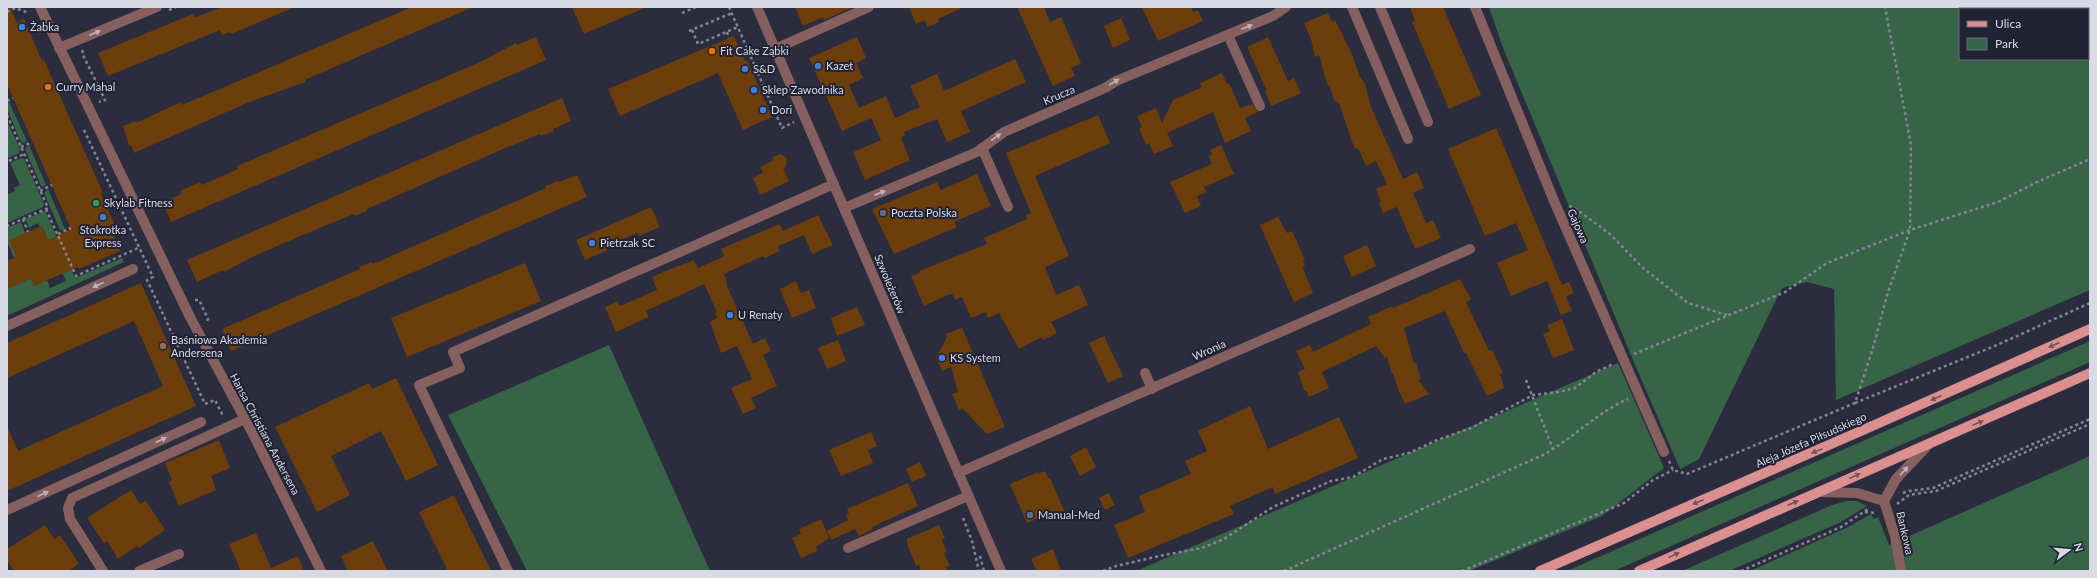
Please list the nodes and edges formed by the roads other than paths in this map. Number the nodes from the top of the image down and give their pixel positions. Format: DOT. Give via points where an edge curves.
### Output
graph roads {
  1 [pos="40,7"];
  2 [pos="157,7"];
  3 [pos="757,7"];
  4 [pos="869,7"];
  5 [pos="1286,7"];
  6 [pos="1352,7"];
  7 [pos="1380,7"];
  8 [pos="1475,7"];
  9 [pos="1228,35"];
  10 [pos="59,48"];
  11 [pos="776,49"];
  12 [pos="1260,106"];
  13 [pos="1428,122"];
  14 [pos="1408,139"];
  15 [pos="982,148"];
  16 [pos="834,184"];
  17 [pos="1008,207"];
  18 [pos="844,208"];
  19 [pos="1470,249"];
  20 [pos="133,269"];
  21 [pos="7,326"];
  22 [pos="2090,329"];
  23 [pos="1145,373"];
  24 [pos="2090,373"];
  25 [pos="1152,389"];
  26 [pos="245,419"];
  27 [pos="202,422"];
  28 [pos="1929,444"];
  29 [pos="1664,452"];
  30 [pos="958,473"];
  31 [pos="1819,492"];
  32 [pos="968,496"];
  33 [pos="1885,505"];
  34 [pos="7,510"];
  35 [pos="848,548"];
  36 [pos="179,554"];
  37 [pos="103,571"];
  38 [pos="139,571"];
  39 [pos="321,571"];
  40 [pos="508,571"];
  41 [pos="1001,571"];
  42 [pos="1540,571"];
  43 [pos="1639,571"];
  44 [pos="1901,571"];
  1 -- 10 [label="street, Hansa Christiana Andersena"];
  10 -- 2 [label="street, one-way"];
  3 -- 11 [label="street, Szwoleżerów"];
  4 -- 11 [label="street"];
  9 -- 5 [label="street, Krucza, one-way" via="1273,16"];
  6 -- 14 [label="street"];
  7 -- 13 [label="street"];
  8 -- 29 [label="street, Gajowa" via="1554,201"];
  9 -- 12 [label="street"];
  15 -- 9 [label="street, Krucza, one-way" via="1004,132 1116,81"];
  10 -- 26 [label="street, Hansa Christiana Andersena" via="190,317"];
  11 -- 16 [label="street, Szwoleżerów"];
  15 -- 17 [label="street"];
  18 -- 15 [label="street, Krucza, one-way"];
  16 -- 18 [label="street, Szwoleżerów"];
  16 -- 40 [label="street" via="453,352 460,368 419,385"];
  18 -- 30 [label="street, Szwoleżerów"];
  19 -- 25 [label="street, Wronia"];
  20 -- 21 [label="street, one-way"];
  22 -- 42 [label="main road, Aleja Józefa Piłsudskiego, one-way"];
  23 -- 25 [label="street"];
  28 -- 24 [label="main road, one-way"];
  25 -- 30 [label="street, Wronia"];
  26 -- 37 [label="street" via="72,498 68,508 70,519"];
  26 -- 39 [label="street, Hansa Christiana Andersena"];
  34 -- 27 [label="street, one-way"];
  31 -- 28 [label="main road, one-way"];
  33 -- 28 [label="street, Bankowa, one-way" via="1896,479"];
  30 -- 32 [label="street, Szwoleżerów"];
  31 -- 33 [label="street, Bankowa" via="1857,493"];
  43 -- 31 [label="main road, one-way"];
  32 -- 35 [label="street"];
  32 -- 41 [label="street, Szwoleżerów"];
  33 -- 44 [label="street, Bankowa" via="1895,536"];
  36 -- 38 [label="street"];
}
